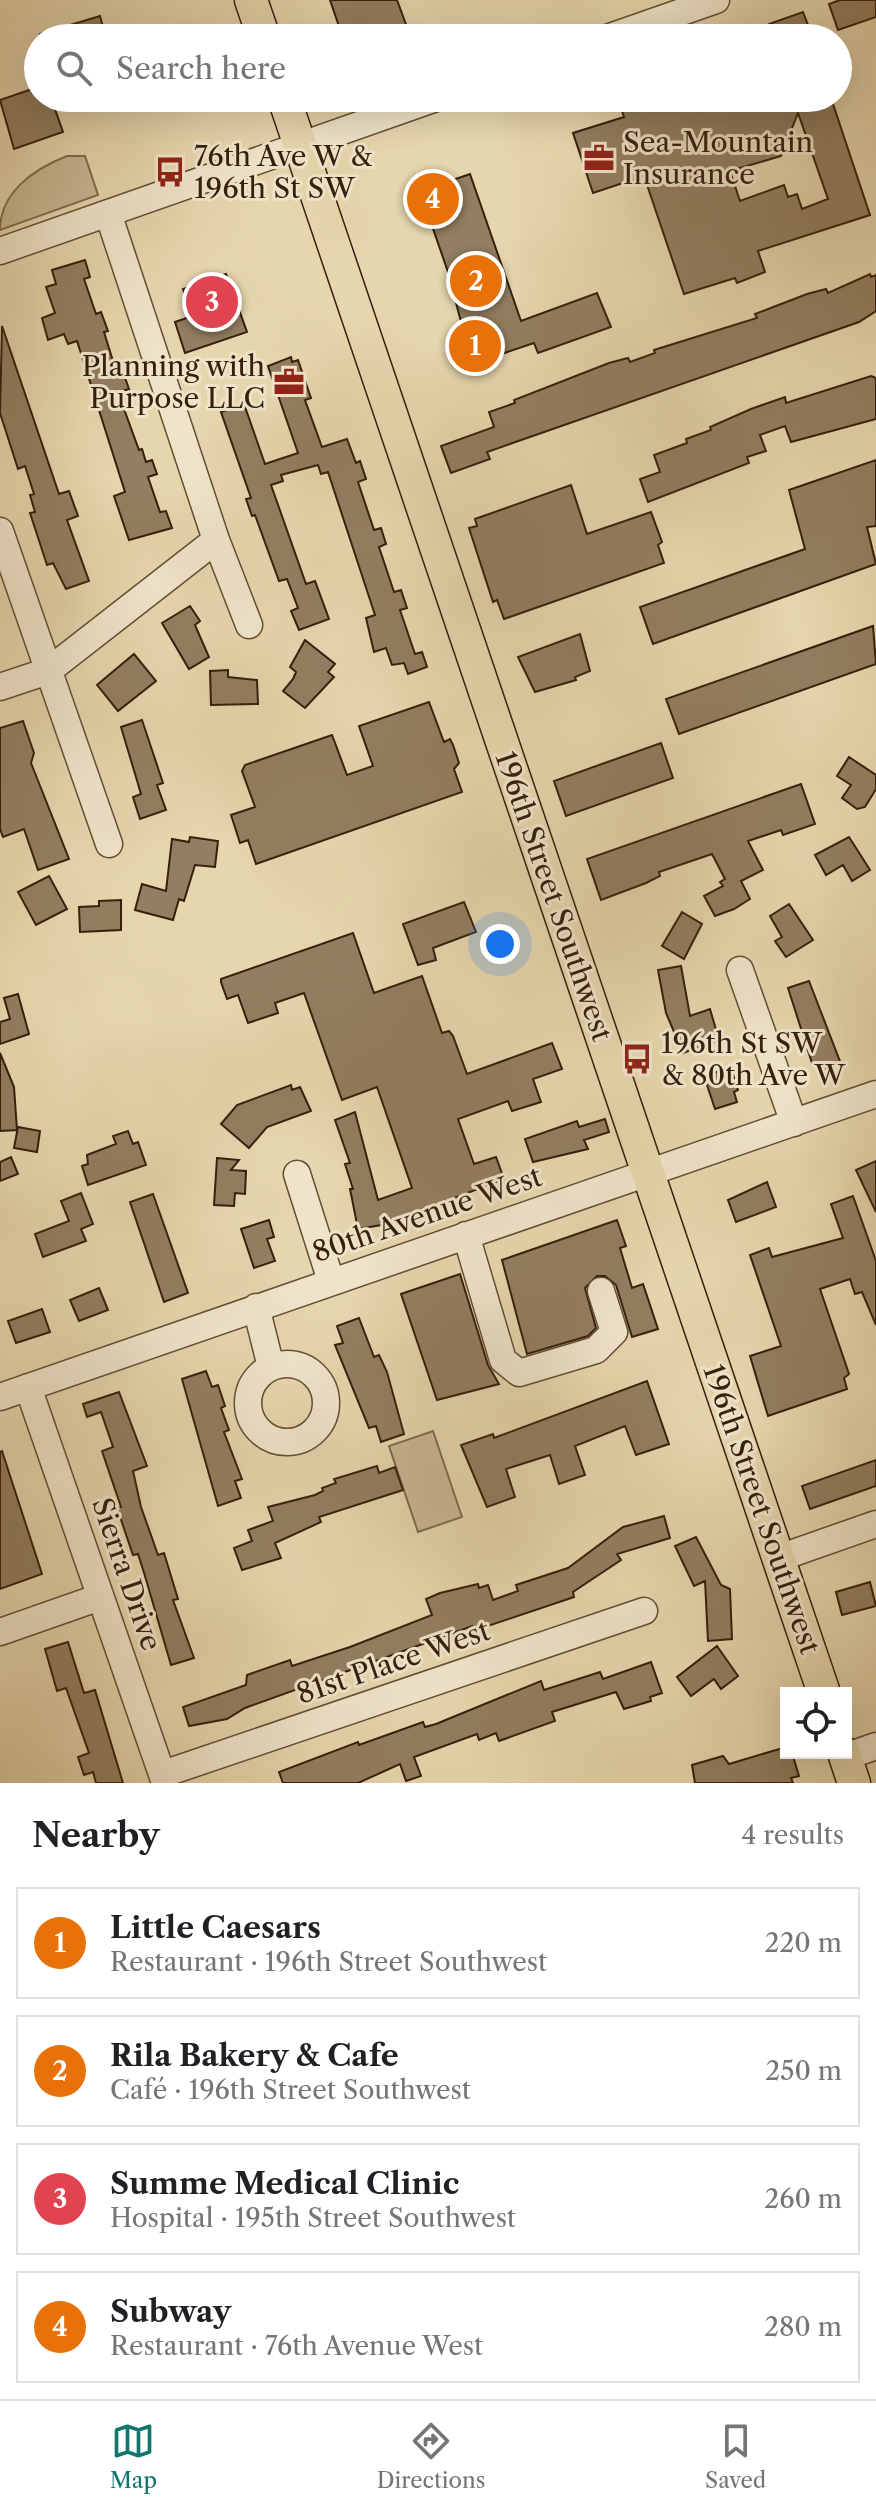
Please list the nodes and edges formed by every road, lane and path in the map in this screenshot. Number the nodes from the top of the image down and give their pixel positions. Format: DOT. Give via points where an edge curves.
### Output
graph roads {
  1 [pos="251,0"];
  2 [pos="716,0"];
  3 [pos="259,24"];
  4 [pos="647,24"];
  5 [pos="289,112"];
  6 [pos="397,112"];
  7 [pos="301,146"];
  8 [pos="108,213"];
  9 [pos="0,251"];
  10 [pos="0,531"];
  11 [pos="216,540"];
  12 [pos="249,625"];
  13 [pos="48,671"];
  14 [pos="0,687"];
  15 [pos="109,844"];
  16 [pos="740,970"];
  17 [pos="876,1094"];
  18 [pos="794,1123"];
  19 [pos="297,1174"];
  20 [pos="648,1174"];
  21 [pos="466,1235"];
  22 [pos="331,1281"];
  23 [pos="601,1291"];
  24 [pos="256,1307"];
  25 [pos="271,1367"];
  26 [pos="28,1387"];
  27 [pos="0,1397"];
  28 [pos="876,1524"];
  29 [pos="779,1558"];
  30 [pos="100,1597"];
  31 [pos="644,1611"];
  32 [pos="0,1632"];
  33 [pos="822,1687"];
  34 [pos="876,1746"];
  35 [pos="848,1764"];
  36 [pos="164,1778"];
  1 -- 3 [label="main road"];
  2 -- 4 [label="street"];
  5 -- 7 [label="main road, 196th Street Southwest"];
  6 -- 7 [label="street"];
  7 -- 8 [label="street"];
  7 -- 20 [label="main road, 196th Street Southwest"];
  8 -- 9 [label="street"];
  8 -- 11 [label="street"];
  10 -- 13 [label="street"];
  11 -- 12 [label="street"];
  11 -- 13 [label="street"];
  13 -- 14 [label="street"];
  13 -- 15 [label="street"];
  16 -- 18 [label="street"];
  17 -- 18 [label="street, 80th Avenue West"];
  18 -- 20 [label="street, 80th Avenue West"];
  19 -- 22 [label="street"];
  20 -- 21 [label="street, 80th Avenue West"];
  20 -- 29 [label="main road, 196th Street Southwest"];
  21 -- 22 [label="street, 80th Avenue West"];
  21 -- 23 [label="street" via="503,1360 519,1373 596,1350 614,1332"];
  22 -- 24 [label="street, 80th Avenue West"];
  24 -- 25 [label="street"];
  24 -- 26 [label="street, 80th Avenue West"];
  26 -- 27 [label="street, 80th Avenue West"];
  26 -- 30 [label="street, Sierra Drive"];
  28 -- 29 [label="street"];
  29 -- 33 [label="main road, 196th Street Southwest"];
  30 -- 32 [label="street"];
  30 -- 36 [label="street, Sierra Drive"];
  31 -- 36 [label="street, 81st Place West"];
  34 -- 35 [label="street"];
}
